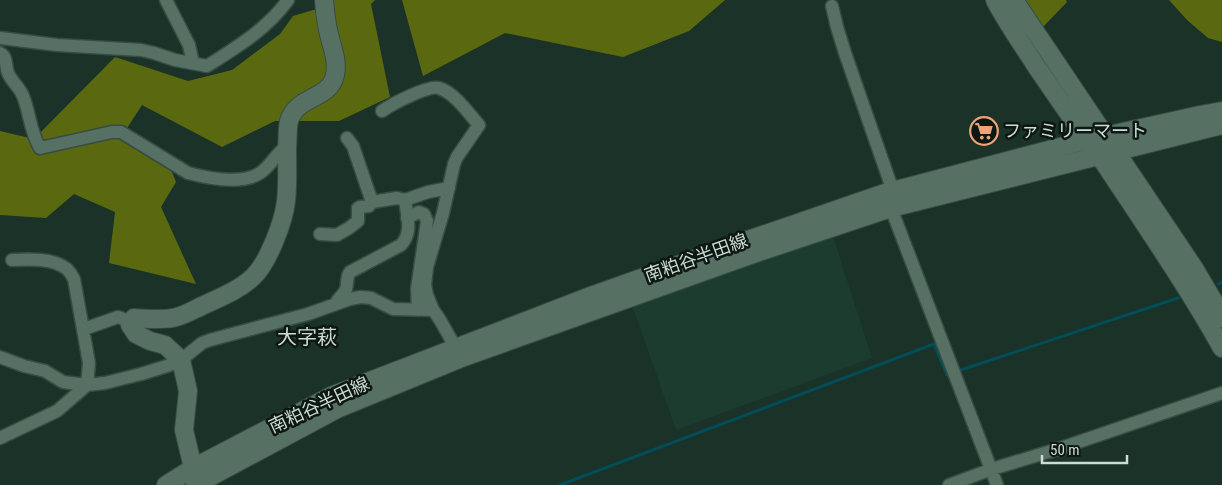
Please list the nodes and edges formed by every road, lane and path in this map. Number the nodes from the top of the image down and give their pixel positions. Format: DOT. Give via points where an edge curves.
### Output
graph roads {
  1 [pos="166,0"];
  2 [pos="288,0"];
  3 [pos="324,0"];
  4 [pos="995,0"];
  5 [pos="1014,0"];
  6 [pos="832,6"];
  7 [pos="0,38"];
  8 [pos="0,53"];
  9 [pos="193,63"];
  10 [pos="382,111"];
  11 [pos="1222,111"];
  12 [pos="1222,125"];
  13 [pos="1106,136"];
  14 [pos="346,138"];
  15 [pos="1087,140"];
  16 [pos="288,146"];
  17 [pos="1108,153"];
  18 [pos="449,188"];
  19 [pos="405,200"];
  20 [pos="892,200"];
  21 [pos="372,202"];
  22 [pos="407,218"];
  23 [pos="320,234"];
  24 [pos="12,260"];
  25 [pos="336,303"];
  26 [pos="418,310"];
  27 [pos="433,310"];
  28 [pos="1222,318"];
  29 [pos="132,323"];
  30 [pos="84,329"];
  31 [pos="1222,348"];
  32 [pos="459,352"];
  33 [pos="0,358"];
  34 [pos="182,360"];
  35 [pos="87,385"];
  36 [pos="1222,394"];
  37 [pos="0,438"];
  38 [pos="992,469"];
  39 [pos="197,480"];
  40 [pos="166,485"];
  41 [pos="949,485"];
  42 [pos="997,485"];
  1 -- 9 [label="street" via="189,45"];
  2 -- 9 [label="street" via="246,42 207,66"];
  3 -- 16 [label="main road" via="326,22 335,53 335,76 328,89 293,113 287,135"];
  4 -- 15 [label="main road"];
  5 -- 13 [label="main road"];
  6 -- 20 [label="street"];
  7 -- 9 [label="street" via="141,50"];
  8 -- 16 [label="street" via="23,97 40,148 117,131 188,173 232,179 260,174"];
  10 -- 18 [label="street" via="396,102 434,88 440,88 460,102 479,126 457,157"];
  11 -- 13 [label="main road, 南粕谷半田線"];
  12 -- 17 [label="main road, 南粕谷半田線"];
  13 -- 15 [label="main road, 南粕谷半田線"];
  13 -- 17 [label="main road"];
  14 -- 21 [label="street" via="352,146"];
  15 -- 17 [label="main road"];
  15 -- 20 [label="main road, 南粕谷半田線"];
  16 -- 29 [label="main road" via="286,202 271,250 255,276 235,291 174,318 134,318"];
  17 -- 20 [label="main road, 南粕谷半田線"];
  17 -- 28 [label="main road" via="1194,268"];
  17 -- 31 [label="main road"];
  18 -- 19 [label="street"];
  18 -- 27 [label="street" via="427,267 426,294"];
  19 -- 21 [label="street"];
  19 -- 22 [label="street"];
  20 -- 32 [label="main road, 南粕谷半田線" via="753,254"];
  20 -- 38 [label="street"];
  21 -- 23 [label="street" via="358,208 358,221 349,228 337,235"];
  22 -- 25 [label="street" via="406,240 392,251 347,274 345,290"];
  22 -- 26 [label="street" via="419,212 428,221 417,288"];
  24 -- 30 [label="street" via="44,260 69,270 74,279"];
  25 -- 26 [label="street" via="361,297 371,298 393,309"];
  25 -- 34 [label="street" via="308,314 202,343"];
  26 -- 27 [label="street"];
  27 -- 32 [label="street"];
  29 -- 30 [label="street" via="118,317"];
  29 -- 34 [label="main road" via="130,325 136,334 165,345"];
  30 -- 35 [label="street" via="89,363"];
  32 -- 39 [label="main road, 南粕谷半田線"];
  33 -- 35 [label="street" via="45,371 63,382"];
  34 -- 35 [label="street" via="141,374"];
  34 -- 39 [label="main road" via="188,391 184,430"];
  35 -- 37 [label="street" via="57,411"];
  36 -- 38 [label="street"];
  38 -- 41 [label="street"];
  38 -- 42 [label="street"];
  39 -- 40 [label="main road, 南粕谷半田線"];
}
